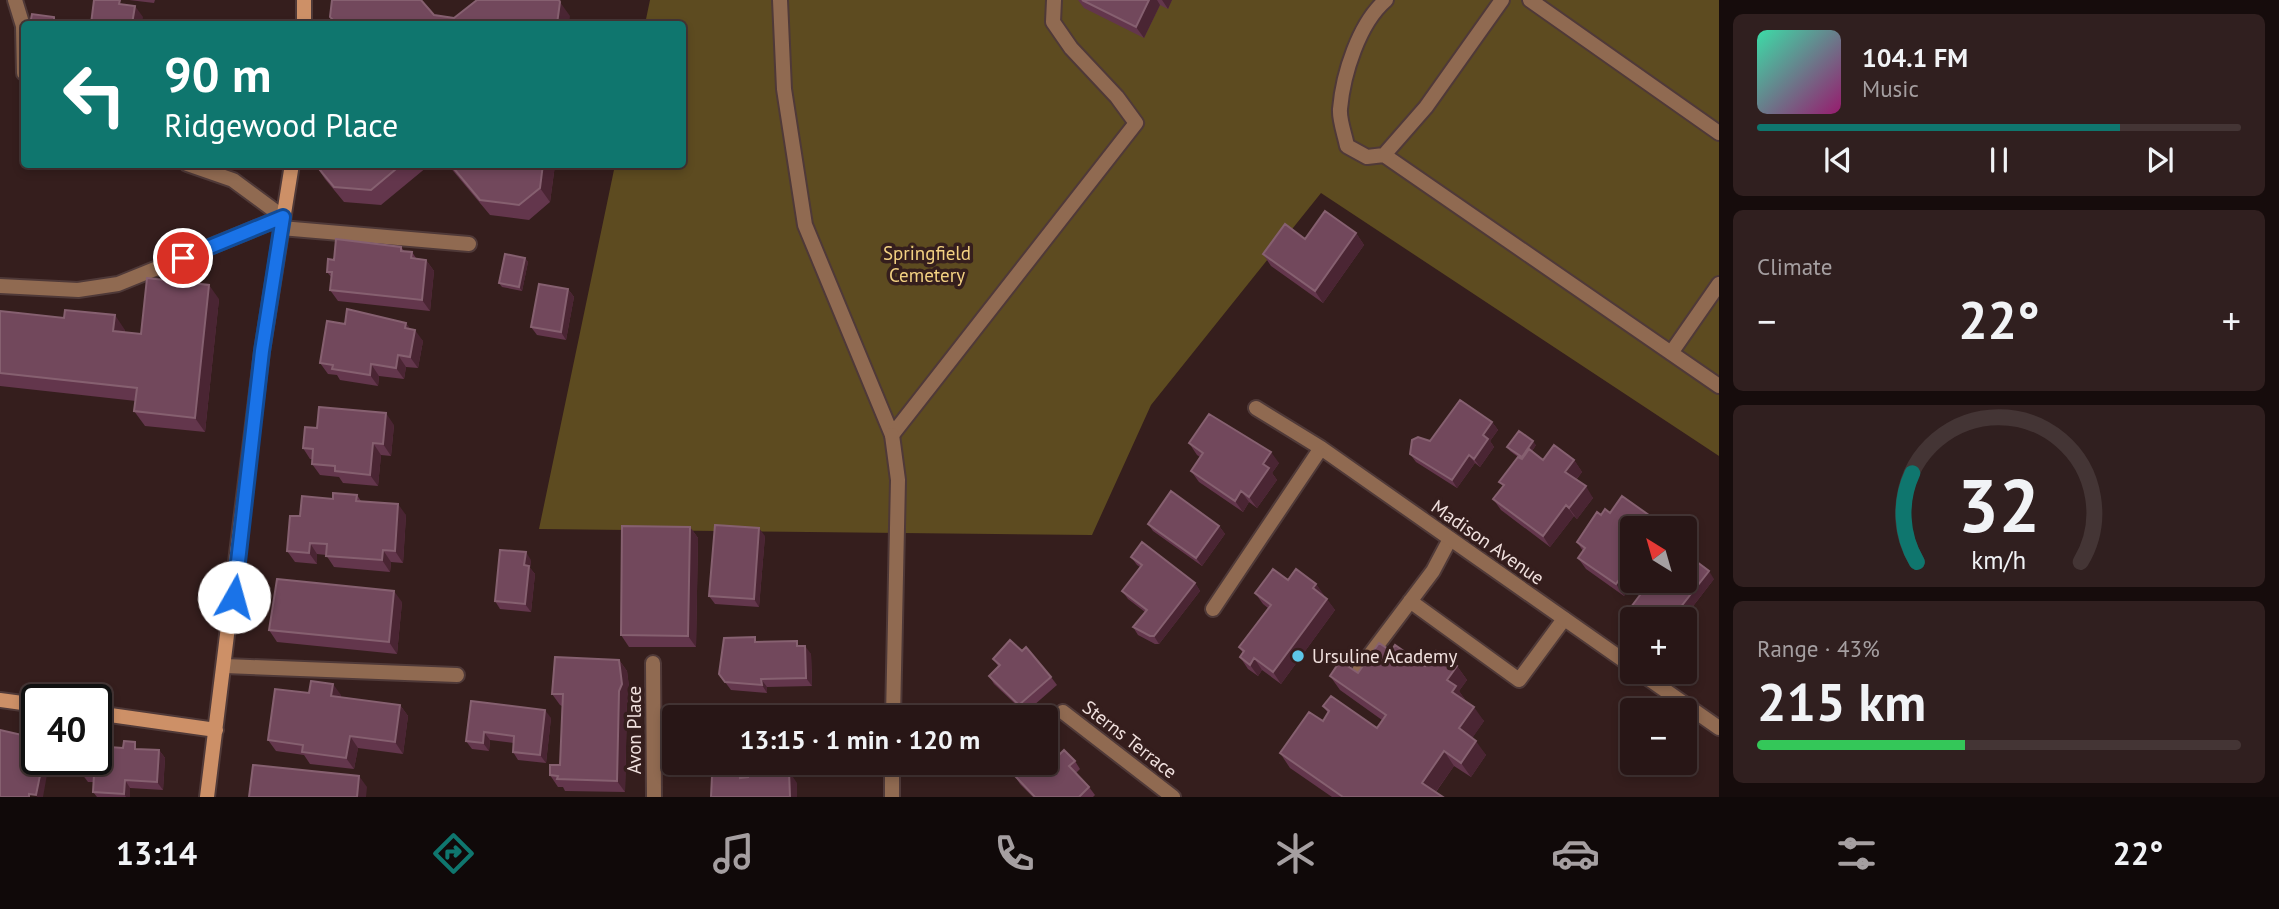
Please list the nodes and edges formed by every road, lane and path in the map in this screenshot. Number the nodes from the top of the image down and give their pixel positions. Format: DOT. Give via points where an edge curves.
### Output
graph roads {
  1 [pos="15,0"];
  2 [pos="304,0"];
  3 [pos="780,0"];
  4 [pos="1054,0"];
  5 [pos="1386,0"];
  6 [pos="1502,0"];
  7 [pos="1530,0"];
  8 [pos="21,21"];
  9 [pos="304,21"];
  10 [pos="1719,133"];
  11 [pos="1384,155"];
  12 [pos="198,168"];
  13 [pos="291,168"];
  14 [pos="282,223"];
  15 [pos="469,244"];
  16 [pos="1719,284"];
  17 [pos="0,286"];
  18 [pos="1671,353"];
  19 [pos="1719,386"];
  20 [pos="1256,408"];
  21 [pos="892,435"];
  22 [pos="1321,448"];
  23 [pos="1450,539"];
  24 [pos="1410,601"];
  25 [pos="1213,609"];
  26 [pos="1564,619"];
  27 [pos="1620,658"];
  28 [pos="653,663"];
  29 [pos="225,666"];
  30 [pos="1360,668"];
  31 [pos="457,674"];
  32 [pos="1656,684"];
  33 [pos="0,700"];
  34 [pos="21,703"];
  35 [pos="893,705"];
  36 [pos="1063,712"];
  37 [pos="112,715"];
  38 [pos="1719,728"];
  39 [pos="216,730"];
  40 [pos="892,775"];
  41 [pos="207,797"];
  42 [pos="654,797"];
  43 [pos="892,797"];
  44 [pos="1173,797"];
  1 -- 8 [label="street"];
  2 -- 9 [label="street"];
  3 -- 21 [label="street" via="784,89 805,225"];
  4 -- 21 [label="street" via="1053,22 1136,123"];
  5 -- 11 [label="street" via="1376,8 1351,58 1339,111 1347,146 1367,157"];
  6 -- 11 [label="street" via="1426,107"];
  7 -- 10 [label="street"];
  11 -- 18 [label="street"];
  12 -- 14 [label="street" via="233,180"];
  13 -- 14 [label="street"];
  14 -- 15 [label="street"];
  14 -- 17 [label="street" via="118,284 78,290"];
  14 -- 29 [label="street" via="262,351"];
  16 -- 18 [label="street"];
  18 -- 19 [label="street"];
  20 -- 22 [label="street, Madison Avenue"];
  21 -- 35 [label="street" via="898,480"];
  22 -- 23 [label="street, Madison Avenue"];
  22 -- 25 [label="street"];
  23 -- 24 [label="street"];
  23 -- 26 [label="street, Madison Avenue"];
  24 -- 26 [label="street" via="1520,680"];
  24 -- 30 [label="street"];
  26 -- 27 [label="street, Madison Avenue"];
  28 -- 42 [label="street, Avon Place"];
  29 -- 31 [label="street"];
  29 -- 39 [label="street"];
  32 -- 38 [label="street"];
  33 -- 34 [label="street"];
  36 -- 44 [label="street, Sterns Terrace"];
  37 -- 39 [label="street"];
  39 -- 41 [label="street"];
  40 -- 43 [label="street"];
}
